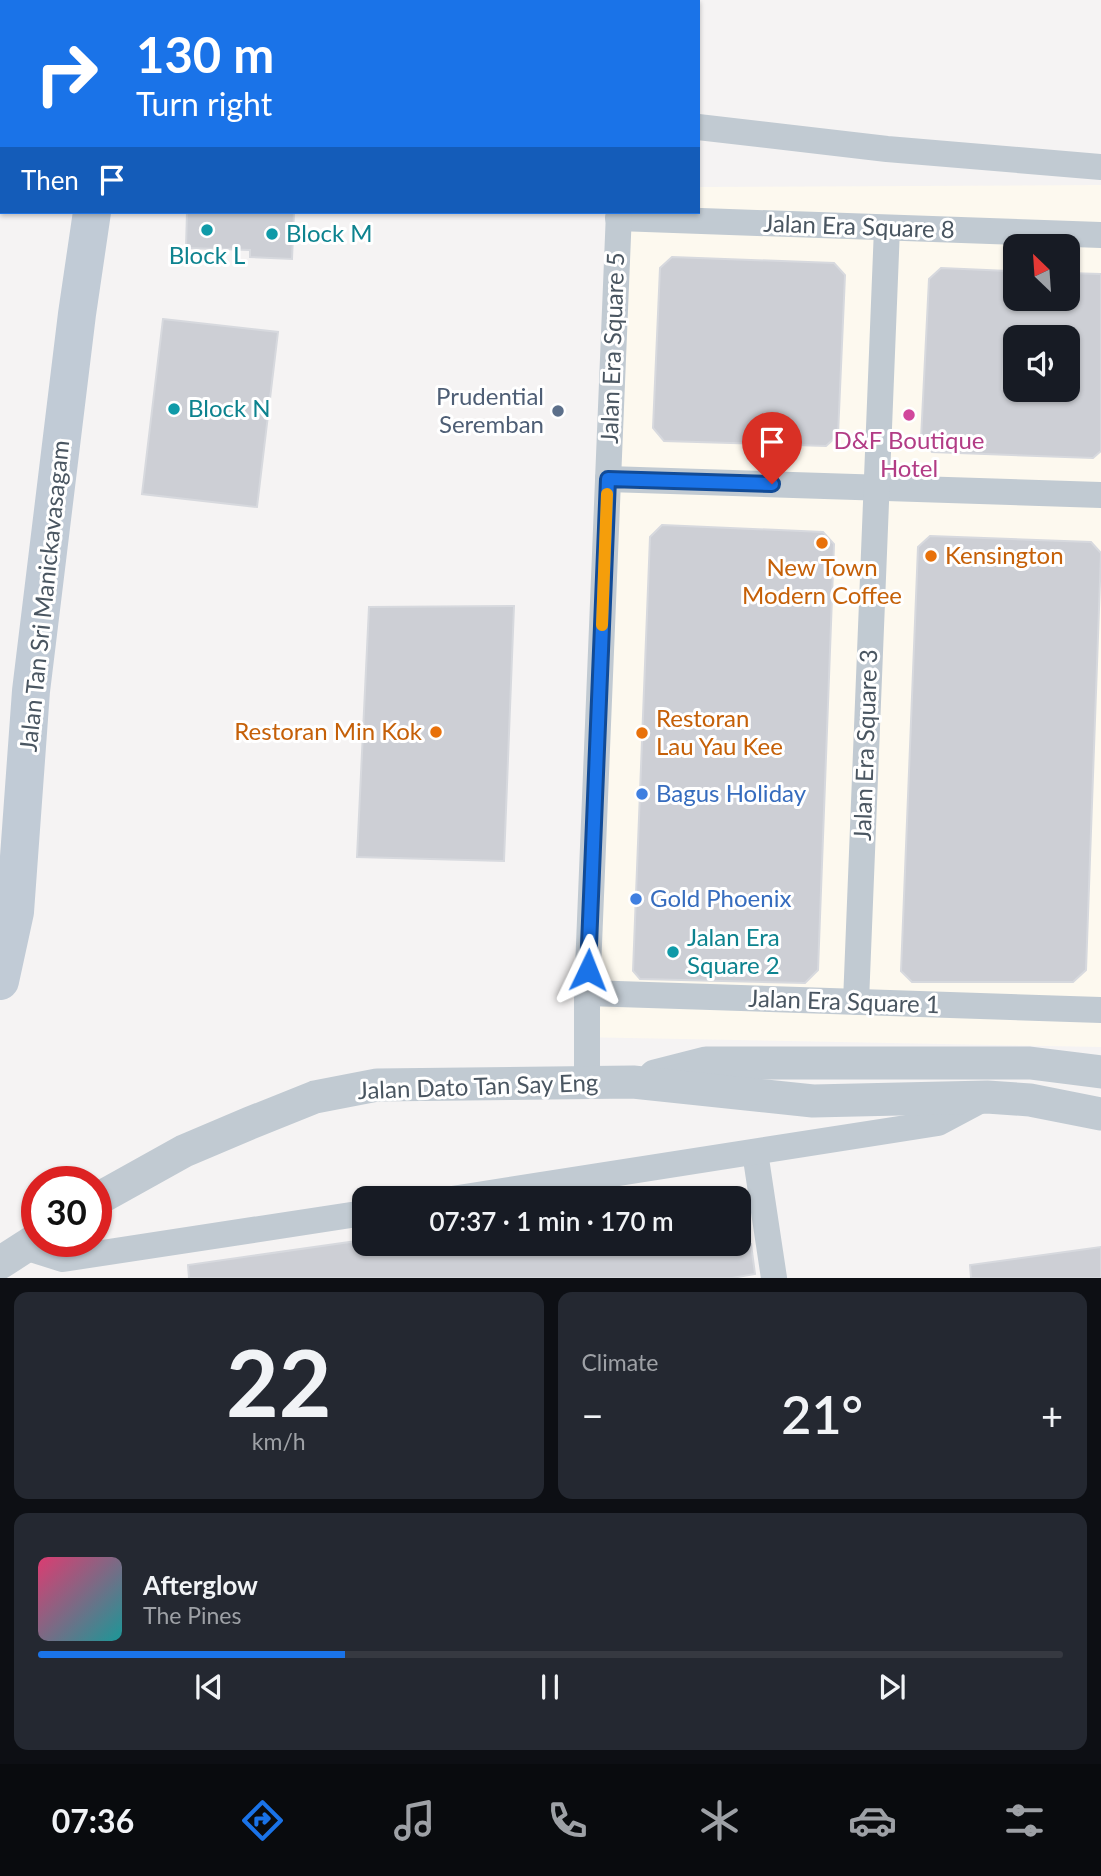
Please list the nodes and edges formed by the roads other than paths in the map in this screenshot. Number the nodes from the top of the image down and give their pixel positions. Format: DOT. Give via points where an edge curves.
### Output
graph roads {
  1 [pos="700,127"];
  2 [pos="1101,167"];
  3 [pos="92,214"];
  4 [pos="618,215"];
  5 [pos="887,228"];
  6 [pos="1101,235"];
  7 [pos="608,479"];
  8 [pos="876,488"];
  9 [pos="1101,495"];
  10 [pos="10,863"];
  11 [pos="0,981"];
  12 [pos="587,993"];
  13 [pos="856,1002"];
  14 [pos="1101,1010"];
  15 [pos="1101,1072"];
  16 [pos="587,1082"];
  17 [pos="633,1082"];
  18 [pos="987,1097"];
  19 [pos="1101,1114"];
  20 [pos="755,1152"];
  21 [pos="536,1186"];
  22 [pos="112,1191"];
  23 [pos="352,1215"];
  24 [pos="112,1252"];
  25 [pos="54,1257"];
  26 [pos="76,1257"];
  27 [pos="774,1278"];
  1 -- 2 [label="street"];
  3 -- 10 [label="main road, Jalan Tan Sri Manickavasagam"];
  4 -- 5 [label="street, Jalan Era Square 8"];
  4 -- 7 [label="street, Jalan Era Square 5"];
  5 -- 6 [label="street, Jalan Era Square 8"];
  5 -- 8 [label="street, Jalan Era Square 3"];
  7 -- 8 [label="street"];
  7 -- 12 [label="street"];
  8 -- 9 [label="street"];
  8 -- 13 [label="street, Jalan Era Square 3"];
  10 -- 11 [label="main road, Jalan Tan Sri Manickavasagam" via="15,912"];
  12 -- 13 [label="street, Jalan Era Square 1"];
  12 -- 16 [label="street"];
  13 -- 14 [label="street, Jalan Era Square 1"];
  15 -- 17 [label="street, Jalan Dato Tan Say Eng" via="1030,1063 706,1063"];
  16 -- 17 [label="street, Jalan Dato Tan Say Eng"];
  16 -- 22 [label="street, Jalan Dato Tan Say Eng" via="377,1086 315,1097 184,1151"];
  17 -- 18 [label="street, Jalan Dato Tan Say Eng" via="813,1101"];
  18 -- 19 [label="street, Jalan Dato Tan Say Eng"];
  18 -- 20 [label="street" via="938,1123"];
  20 -- 21 [label="street"];
  20 -- 27 [label="street"];
  23 -- 24 [label="street"];
  25 -- 26 [label="street"];
}
